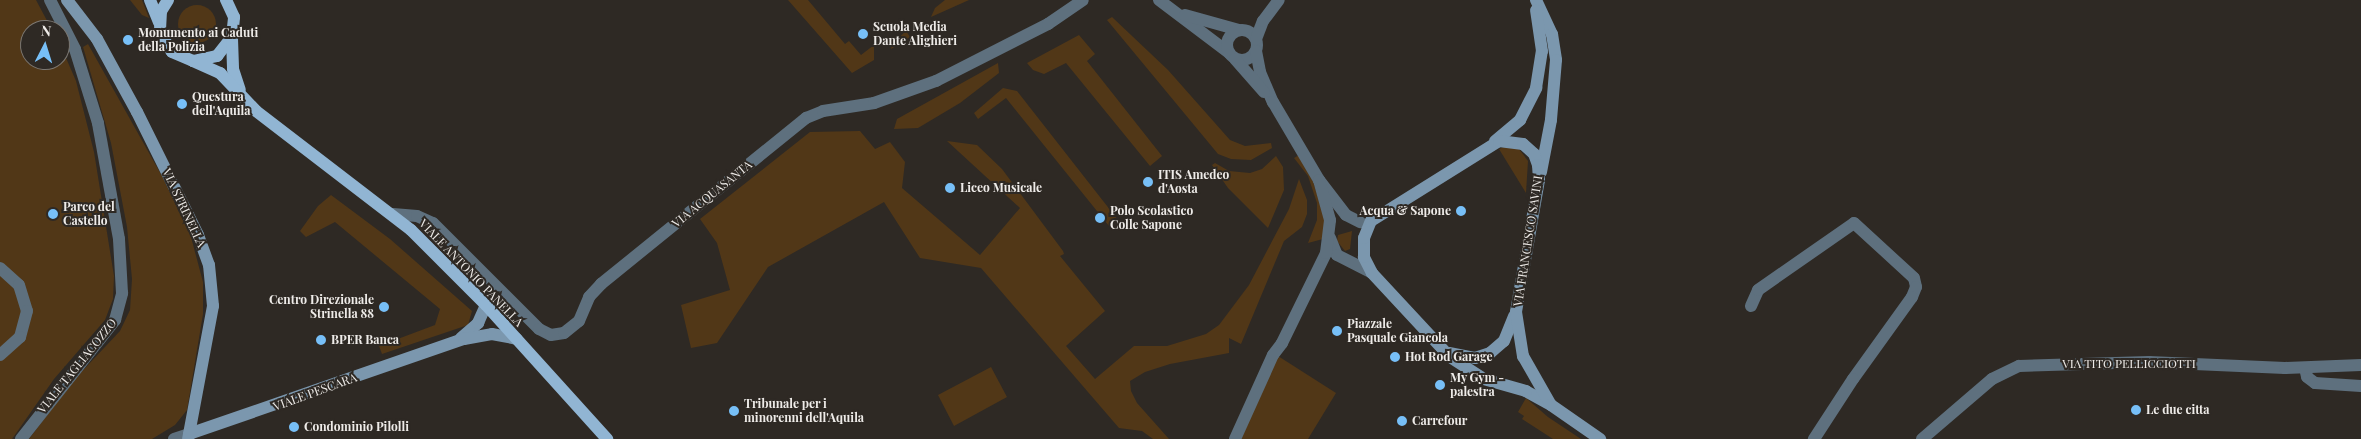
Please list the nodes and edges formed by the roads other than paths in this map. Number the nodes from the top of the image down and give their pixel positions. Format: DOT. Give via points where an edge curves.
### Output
graph roads {
  1 [pos="50,0"];
  2 [pos="66,0"];
  3 [pos="150,0"];
  4 [pos="168,0"];
  5 [pos="226,0"];
  6 [pos="1083,0"];
  7 [pos="1095,0"];
  8 [pos="1158,0"];
  9 [pos="1279,0"];
  10 [pos="1535,0"];
  11 [pos="1178,12"];
  12 [pos="1061,16"];
  13 [pos="1264,18"];
  14 [pos="159,22"];
  15 [pos="1241,30"];
  16 [pos="232,37"];
  17 [pos="1256,45"];
  18 [pos="1232,56"];
  19 [pos="194,61"];
  20 [pos="1274,102"];
  21 [pos="251,107"];
  22 [pos="1491,144"];
  23 [pos="1319,180"];
  24 [pos="1539,180"];
  25 [pos="393,214"];
  26 [pos="1379,215"];
  27 [pos="1360,222"];
  28 [pos="1330,236"];
  29 [pos="1350,261"];
  30 [pos="1321,267"];
  31 [pos="0,268"];
  32 [pos="1372,273"];
  33 [pos="486,305"];
  34 [pos="1751,306"];
  35 [pos="1517,307"];
  36 [pos="517,339"];
  37 [pos="454,342"];
  38 [pos="1441,349"];
  39 [pos="0,355"];
  40 [pos="2361,365"];
  41 [pos="2305,368"];
  42 [pos="2361,386"];
  43 [pos="1551,405"];
  44 [pos="189,437"];
  45 [pos="21,439"];
  46 [pos="174,439"];
  47 [pos="607,439"];
  48 [pos="1235,439"];
  49 [pos="1600,439"];
  50 [pos="1814,439"];
  51 [pos="1922,439"];
  1 -- 45 [label="street, VIALE TAGLIACOZZO" via="75,49 98,123 119,239 122,293 115,320"];
  2 -- 44 [label="street, VIA STRINELLA" via="92,32 137,112 198,235 209,266 213,306"];
  3 -- 14 [label="main road"];
  4 -- 14 [label="main road"];
  5 -- 16 [label="main road, VIALE ANTONIO PANELLA" via="234,17"];
  6 -- 12 [label="street, VIA ACQUASANTA"];
  7 -- 12 [label="street"];
  8 -- 11 [label="street"];
  9 -- 13 [label="street"];
  10 -- 22 [label="street" via="1542,51 1536,88 1520,120"];
  10 -- 24 [label="street" via="1552,34 1556,60 1551,120"];
  11 -- 15 [label="street"];
  11 -- 18 [label="street"];
  12 -- 25 [label="street, VIA ACQUASANTA" via="922,87 870,105 823,111 806,118 600,284 589,297 575,326 560,334 548,334 537,328 433,223 417,216"];
  13 -- 15 [label="street"];
  13 -- 17 [label="street"];
  14 -- 19 [label="main road, VIALE ANTONIO PANELLA" via="160,34 172,52"];
  15 -- 17 [label="street"];
  15 -- 18 [label="street" via="1228,37"];
  16 -- 19 [label="main road" via="217,56"];
  16 -- 21 [label="main road, VIALE ANTONIO PANELLA" via="236,79"];
  17 -- 18 [label="street" via="1247,59"];
  17 -- 20 [label="street" via="1260,72"];
  18 -- 20 [label="street"];
  19 -- 21 [label="main road, VIALE ANTONIO PANELLA" via="220,73"];
  20 -- 23 [label="street"];
  21 -- 25 [label="main road, VIALE ANTONIO PANELLA"];
  22 -- 24 [label="street, VIA FRANCESCO SAVINI" via="1507,140 1526,146 1537,160"];
  22 -- 26 [label="street, VIA FRANCESCO SAVINI"];
  23 -- 27 [label="street" via="1346,215"];
  23 -- 28 [label="street" via="1328,209"];
  24 -- 35 [label="street, VIA FRANCESCO SAVINI"];
  25 -- 33 [label="main road, VIALE ANTONIO PANELLA"];
  26 -- 27 [label="street, VIA FRANCESCO SAVINI"];
  26 -- 32 [label="street" via="1368,226 1363,243 1364,260"];
  27 -- 28 [label="street, VIA FRANCESCO SAVINI" via="1339,225"];
  28 -- 29 [label="street" via="1333,250"];
  28 -- 30 [label="street"];
  29 -- 30 [label="street" via="1333,261"];
  29 -- 32 [label="street"];
  30 -- 48 [label="street" via="1273,355"];
  31 -- 39 [label="street" via="19,285 27,311 20,337"];
  32 -- 38 [label="street"];
  33 -- 36 [label="main road, VIALE ANTONIO PANELLA"];
  33 -- 37 [label="street, VIALE PESCARA" via="478,323"];
  34 -- 50 [label="street" via="1758,290 1852,223 1914,278 1916,287 1912,297 1852,379"];
  35 -- 38 [label="street" via="1504,341 1490,353 1464,357"];
  35 -- 43 [label="street, VIA FRANCESCO SAVINI" via="1517,329 1523,356"];
  36 -- 37 [label="street, VIALE PESCARA" via="487,334"];
  36 -- 47 [label="main road, VIALE ANTONIO PANELLA"];
  37 -- 44 [label="street, VIALE PESCARA"];
  38 -- 43 [label="street" via="1484,379 1526,391"];
  40 -- 41 [label="street, VIA TITO PELLICCIOTTI"];
  41 -- 42 [label="street" via="2311,382"];
  41 -- 51 [label="street, VIA TITO PELLICCIOTTI" via="2149,362 2019,366 1980,388"];
  43 -- 49 [label="street, VIA FRANCESCO SAVINI"];
  44 -- 46 [label="street, VIALE PESCARA"];
}
